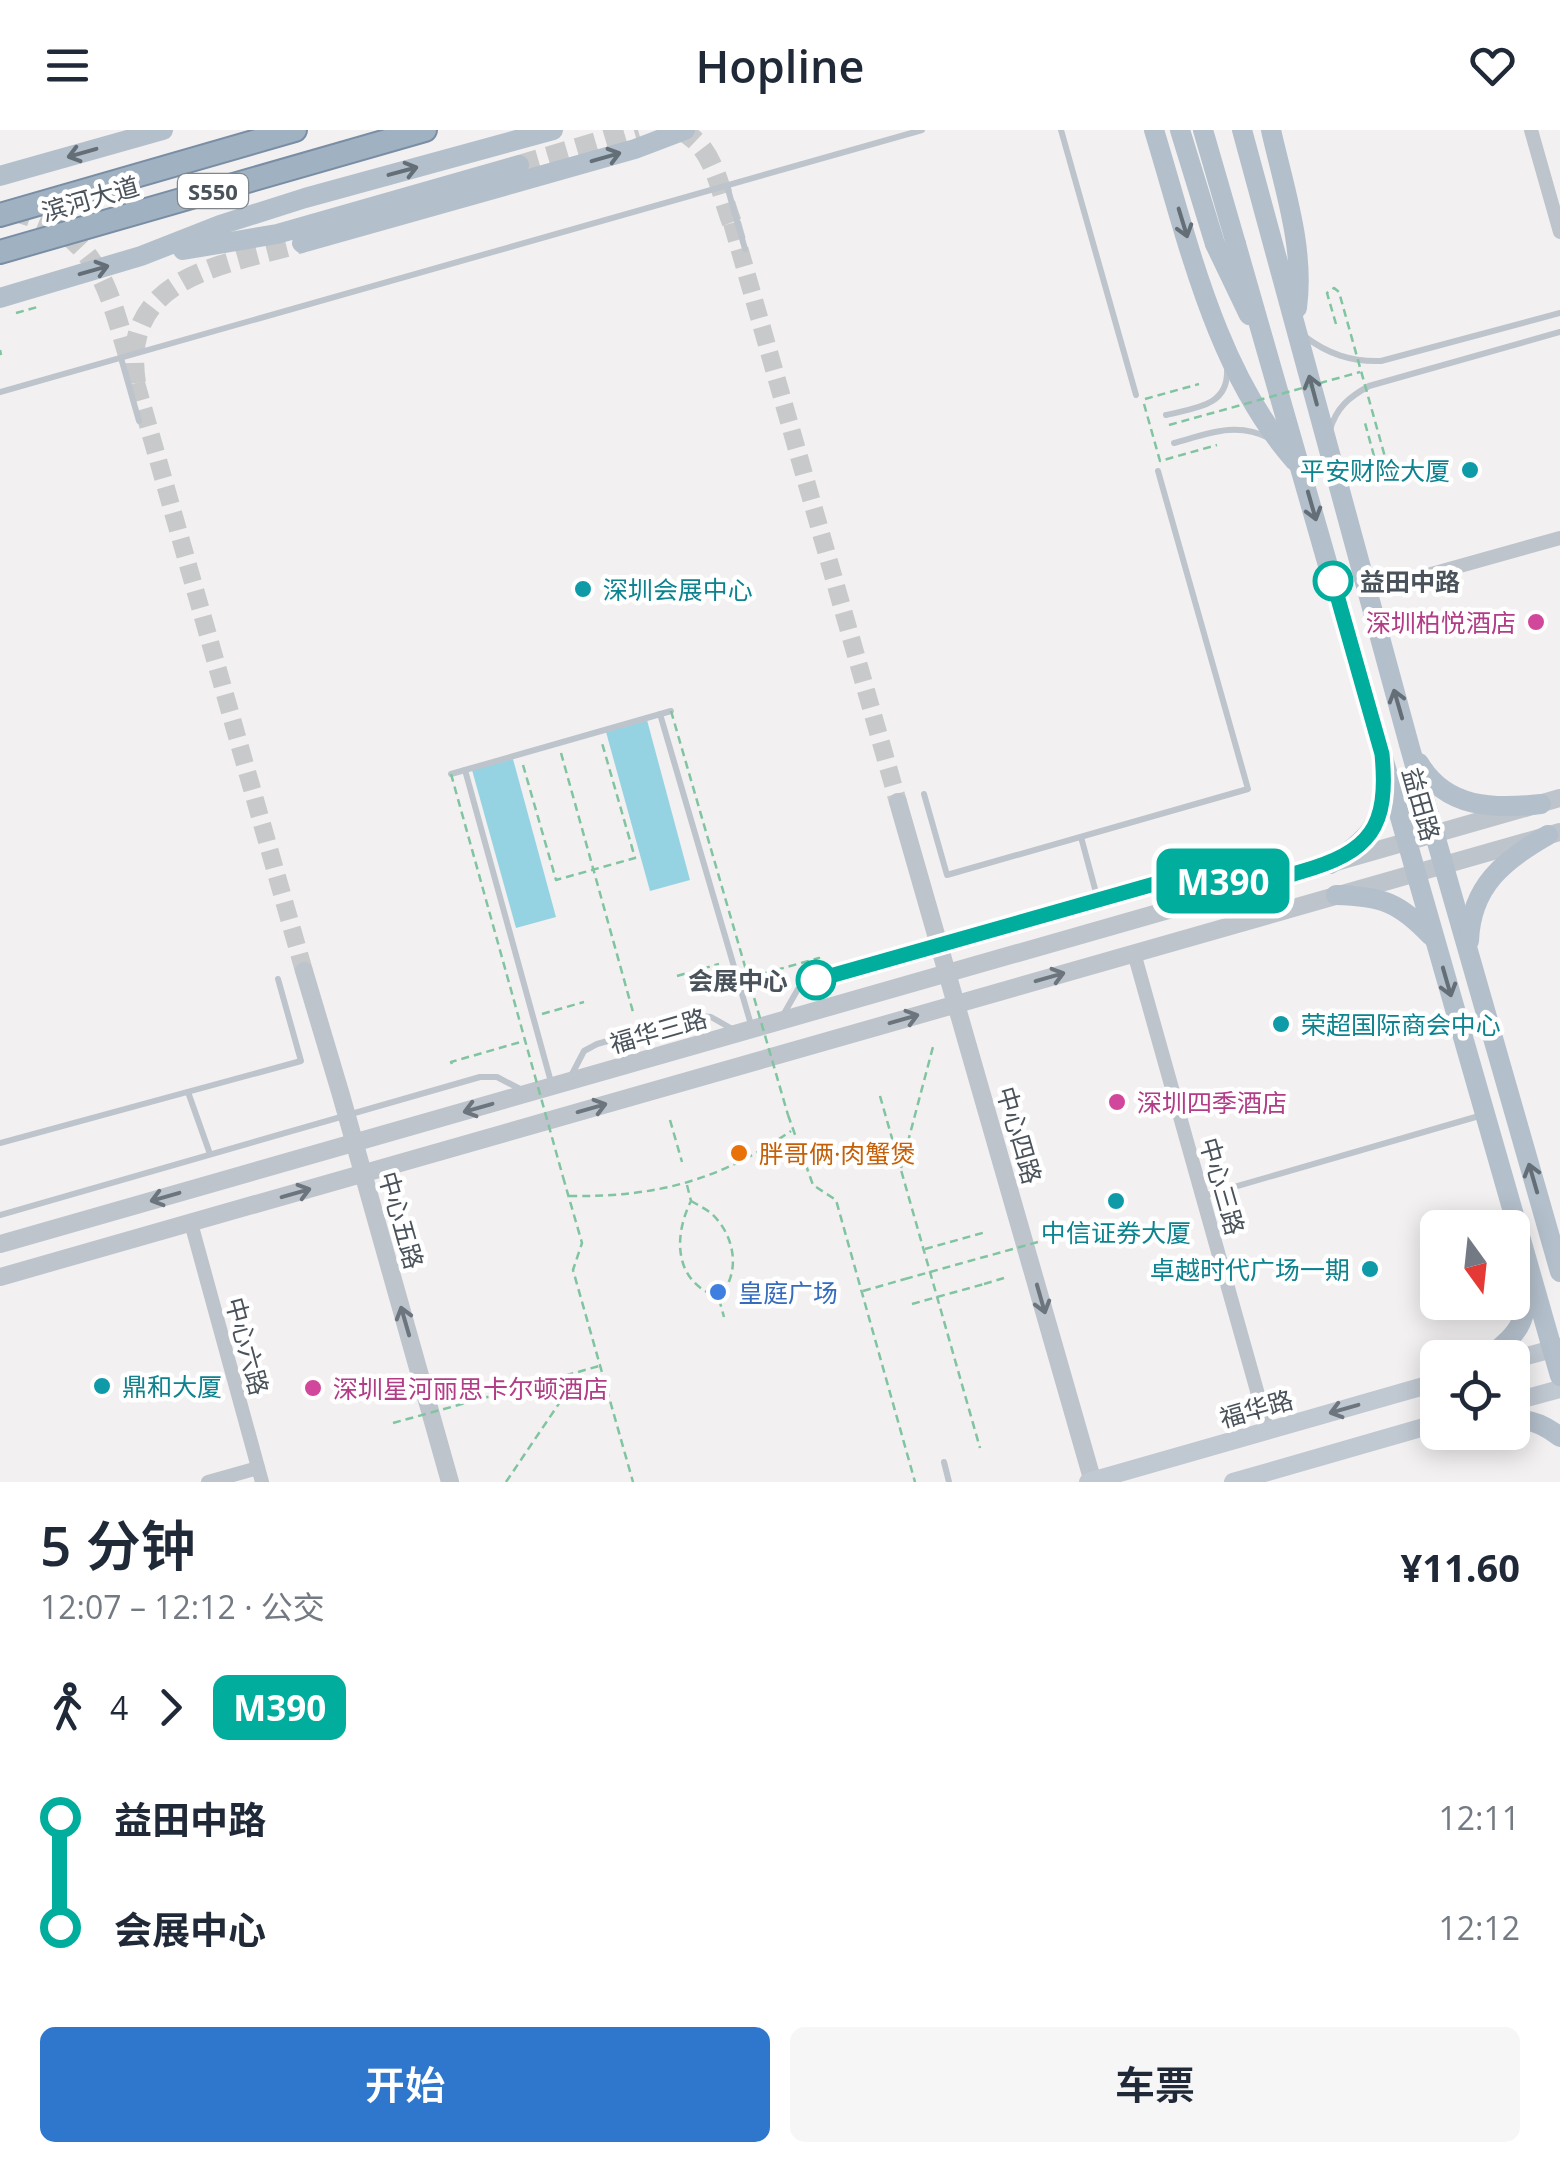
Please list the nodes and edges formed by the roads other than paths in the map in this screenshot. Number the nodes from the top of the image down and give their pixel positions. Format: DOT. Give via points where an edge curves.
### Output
graph roads {
  1 [pos="163,130"];
  2 [pos="296,130"];
  3 [pos="426,130"];
  4 [pos="552,130"];
  5 [pos="685,130"];
  6 [pos="922,130"];
  7 [pos="1061,130"];
  8 [pos="1154,130"];
  9 [pos="1180,130"];
  10 [pos="1203,130"];
  11 [pos="1242,130"];
  12 [pos="1271,130"];
  13 [pos="1531,130"];
  14 [pos="519,164"];
  15 [pos="0,176"];
  16 [pos="727,186"];
  17 [pos="0,215"];
  18 [pos="1560,232"];
  19 [pos="302,243"];
  20 [pos="1226,244"];
  21 [pos="745,249"];
  22 [pos="0,252"];
  23 [pos="142,256"];
  24 [pos="7,306"];
  25 [pos="1560,313"];
  26 [pos="1214,322"];
  27 [pos="1296,326"];
  28 [pos="1560,332"];
  29 [pos="121,358"];
  30 [pos="0,392"];
  31 [pos="1136,395"];
  32 [pos="1166,415"];
  33 [pos="139,422"];
  34 [pos="1327,441"];
  35 [pos="1174,444"];
  36 [pos="1285,450"];
  37 [pos="1302,469"];
  38 [pos="1158,471"];
  39 [pos="1560,538"];
  40 [pos="1367,592"];
  41 [pos="671,711"];
  42 [pos="660,714"];
  43 [pos="1410,748"];
  44 [pos="1382,754"];
  45 [pos="464,770"];
  46 [pos="451,774"];
  47 [pos="924,794"];
  48 [pos="1550,801"];
  49 [pos="898,802"];
  50 [pos="1554,833"];
  51 [pos="1435,834"];
  52 [pos="1081,837"];
  53 [pos="1407,842"];
  54 [pos="1330,864"];
  55 [pos="1444,865"];
  56 [pos="1416,873"];
  57 [pos="1256,885"];
  58 [pos="1336,895"];
  59 [pos="1098,900"];
  60 [pos="1436,942"];
  61 [pos="938,946"];
  62 [pos="1469,952"];
  63 [pos="1134,953"];
  64 [pos="304,971"];
  65 [pos="947,974"];
  66 [pos="278,978"];
  67 [pos="956,1004"];
  68 [pos="773,1023"];
  69 [pos="749,1030"];
  70 [pos="557,1085"];
  71 [pos="188,1092"];
  72 [pos="534,1092"];
  73 [pos="1485,1114"];
  74 [pos="347,1115"];
  75 [pos="355,1143"];
  76 [pos="0,1144"];
  77 [pos="210,1154"];
  78 [pos="363,1173"];
  79 [pos="1202,1196"];
  80 [pos="1513,1210"];
  81 [pos="0,1215"];
  82 [pos="191,1222"];
  83 [pos="0,1244"];
  84 [pos="1558,1263"];
  85 [pos="1530,1268"];
  86 [pos="0,1277"];
  87 [pos="1556,1348"];
  88 [pos="1530,1355"];
  89 [pos="1560,1376"];
  90 [pos="1420,1387"];
  91 [pos="1560,1389"];
  92 [pos="1530,1397"];
  93 [pos="1530,1420"];
  94 [pos="1268,1430"];
  95 [pos="1420,1430"];
  96 [pos="1560,1437"];
  97 [pos="944,1462"];
  98 [pos="260,1475"];
  99 [pos="1275,1476"];
  100 [pos="208,1482"];
  101 [pos="450,1482"];
  102 [pos="949,1482"];
  103 [pos="1091,1482"];
  104 [pos="1233,1482"];
  1 -- 15 [label="main road, one-way"];
  2 -- 17 [label="highway, 滨河大道 / S550"];
  3 -- 22 [label="highway, 滨河大道 / S550"];
  23 -- 4 [label="main road, one-way" via="269,209"];
  19 -- 5 [label="main road, one-way"];
  6 -- 16 [label="lane"];
  7 -- 31 [label="lane"];
  8 -- 26 [label="main road, one-way"];
  9 -- 20 [label="main road, bridge"];
  10 -- 20 [label="main road, 益田路, bridge"];
  11 -- 27 [label="main road, 益田路"];
  12 -- 27 [label="main road" via="1297,247"];
  13 -- 18 [label="street"];
  14 -- 23 [label="main road" via="276,234"];
  16 -- 21 [label="lane"];
  16 -- 29 [label="lane"];
  20 -- 37 [label="main road, 益田路"];
  24 -- 23 [label="main road, one-way"];
  25 -- 27 [label="lane" via="1381,361 1339,356"];
  26 -- 32 [label="lane" via="1227,369 1225,389 1208,404"];
  26 -- 36 [label="main road"];
  34 -- 27 [label="main road, 益田路, one-way"];
  28 -- 34 [label="lane" via="1369,386 1344,403"];
  29 -- 30 [label="lane"];
  29 -- 33 [label="lane"];
  34 -- 40 [label="main road, 益田路"];
  35 -- 36 [label="lane" via="1240,428"];
  36 -- 37 [label="main road"];
  37 -- 44 [label="main road, 益田路, one-way"];
  38 -- 52 [label="lane" via="1248,789"];
  39 -- 40 [label="street"];
  43 -- 40 [label="main road, 益田路, one-way"];
  41 -- 42 [label="lane"];
  42 -- 45 [label="lane"];
  42 -- 69 [label="lane"];
  43 -- 48 [label="main road" via="1444,792 1467,803 1513,807"];
  43 -- 51 [label="main road, 益田路"];
  44 -- 53 [label="main road, 益田路"];
  44 -- 54 [label="main road" via="1383,806 1376,825"];
  45 -- 46 [label="lane"];
  45 -- 70 [label="lane"];
  47 -- 52 [label="lane" via="947,875"];
  48 -- 51 [label="street, 福华三路"];
  49 -- 61 [label="street, 中心四路"];
  50 -- 55 [label="street"];
  50 -- 62 [label="main road" via="1519,851 1484,886 1470,923"];
  51 -- 53 [label="street, 福华三路"];
  51 -- 55 [label="main road, 益田路"];
  52 -- 59 [label="lane"];
  53 -- 54 [label="street, 福华三路"];
  53 -- 56 [label="main road, 益田路"];
  54 -- 57 [label="street, 福华三路"];
  55 -- 56 [label="street"];
  55 -- 62 [label="main road, 益田路"];
  56 -- 58 [label="street"];
  56 -- 60 [label="main road, 益田路"];
  57 -- 59 [label="lane" via="1193,874"];
  57 -- 65 [label="street, 福华三路"];
  58 -- 60 [label="main road" via="1389,902"];
  58 -- 63 [label="street"];
  59 -- 61 [label="lane"];
  60 -- 73 [label="main road, 益田路, one-way"];
  61 -- 65 [label="street, 中心四路"];
  61 -- 68 [label="lane" via="804,984"];
  84 -- 62 [label="main road, 益田路, one-way"];
  67 -- 63 [label="street, one-way"];
  63 -- 79 [label="street, 中心三路"];
  64 -- 74 [label="street, 中心五路"];
  65 -- 67 [label="street, 中心四路"];
  65 -- 68 [label="street, 福华三路"];
  66 -- 71 [label="lane" via="301,1061"];
  78 -- 67 [label="street, one-way"];
  67 -- 103 [label="street, 中心四路, one-way"];
  68 -- 69 [label="street, 福华三路"];
  69 -- 70 [label="street, 福华三路"];
  69 -- 70 [label="lane" via="698,1016 596,1044"];
  70 -- 72 [label="street, 福华三路"];
  71 -- 76 [label="lane"];
  71 -- 77 [label="lane"];
  72 -- 74 [label="lane" via="489,1076"];
  72 -- 75 [label="street, 福华三路, one-way"];
  73 -- 79 [label="lane"];
  73 -- 80 [label="main road, 益田路"];
  74 -- 75 [label="street, 中心五路"];
  74 -- 77 [label="lane"];
  75 -- 78 [label="street, 中心五路"];
  75 -- 83 [label="street, 福华三路, one-way"];
  77 -- 81 [label="lane"];
  82 -- 78 [label="street, one-way"];
  101 -- 78 [label="street, 中心五路, one-way"];
  79 -- 94 [label="street, 中心三路"];
  82 -- 86 [label="street"];
  82 -- 98 [label="street, 中心六路"];
  85 -- 87 [label="main road, 益田路"];
  87 -- 88 [label="main road"];
  87 -- 89 [label="main road, 益田路"];
  90 -- 94 [label="main road, 福华路, one-way"];
  91 -- 92 [label="main road"];
  93 -- 96 [label="main road"];
  94 -- 103 [label="main road, 福华路"];
  95 -- 99 [label="main road"];
  97 -- 102 [label="lane"];
  98 -- 100 [label="street"];
  99 -- 104 [label="main road"];
}
